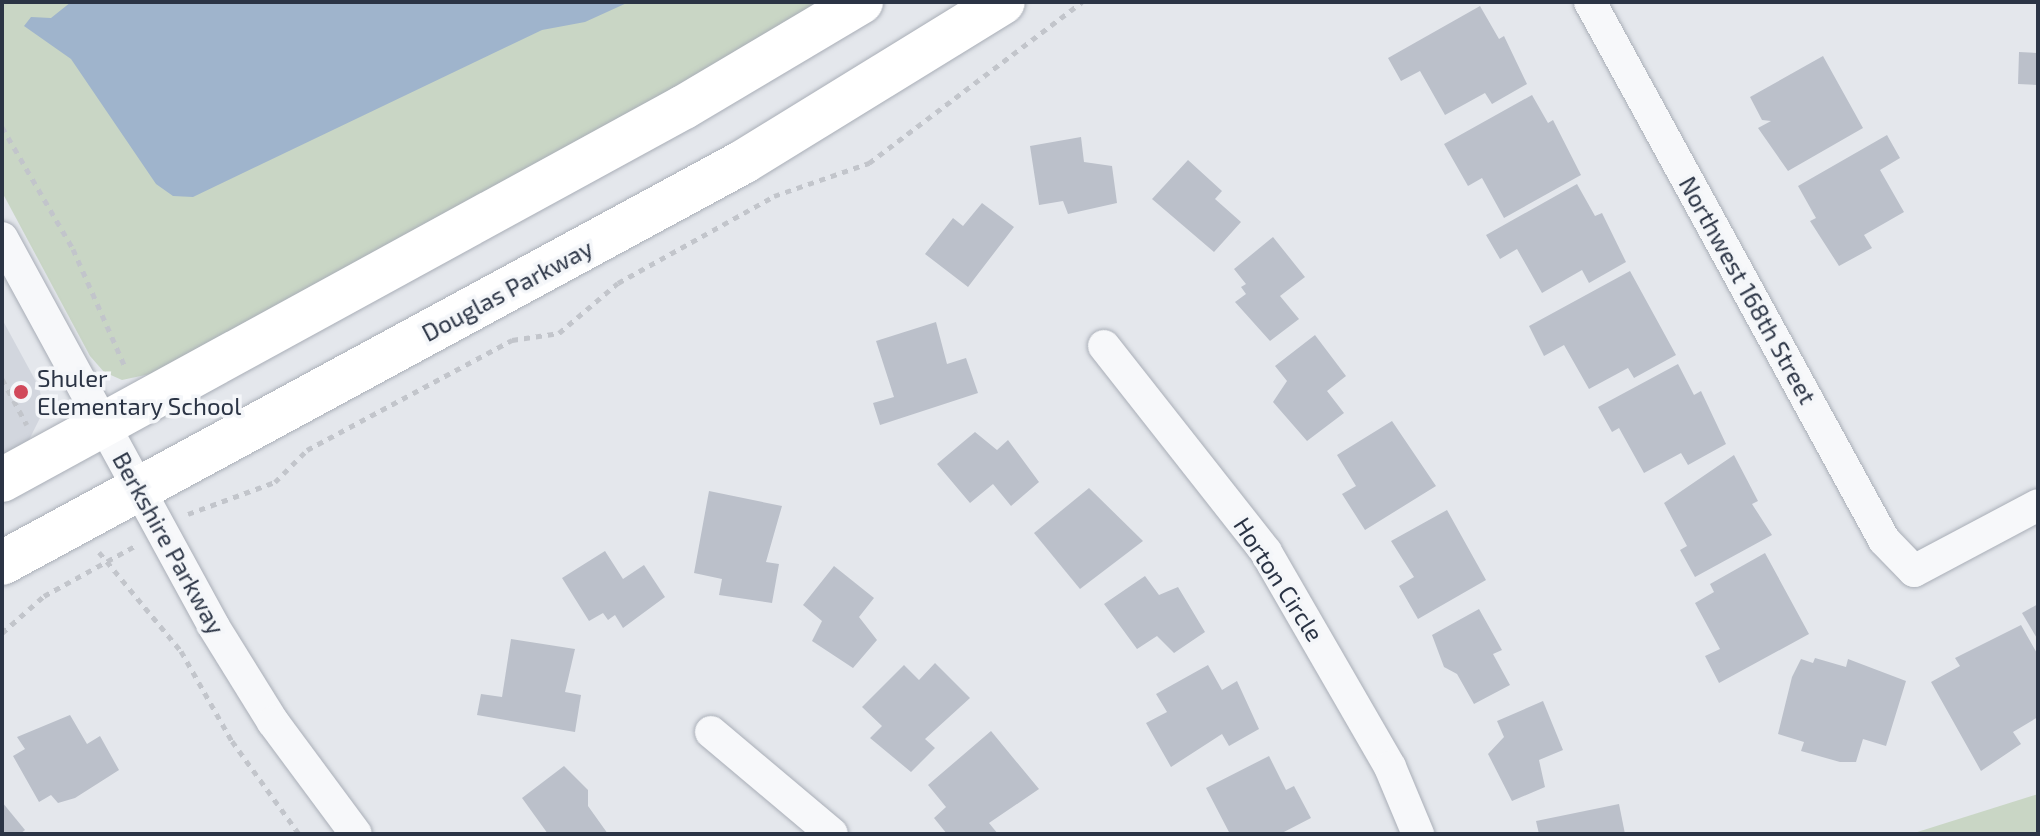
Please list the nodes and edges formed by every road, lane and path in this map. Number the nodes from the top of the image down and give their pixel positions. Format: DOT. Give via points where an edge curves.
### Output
graph roads {
  1 [pos="861,2"];
  2 [pos="1003,2"];
  3 [pos="1082,2"];
  4 [pos="1590,2"];
  5 [pos="2,127"];
  6 [pos="2,238"];
  7 [pos="1104,346"];
  8 [pos="2,379"];
  9 [pos="132,379"];
  10 [pos="105,425"];
  11 [pos="46,456"];
  12 [pos="2,480"];
  13 [pos="138,489"];
  14 [pos="2038,505"];
  15 [pos="201,507"];
  16 [pos="80,520"];
  17 [pos="141,542"];
  18 [pos="2,563"];
  19 [pos="107,564"];
  20 [pos="2,633"];
  21 [pos="711,732"];
  22 [pos="343,829"];
  23 [pos="299,834"];
  24 [pos="832,834"];
  25 [pos="1418,834"];
  1 -- 10 [label="main road" via="684,107"];
  2 -- 13 [label="main road, Douglas Parkway" via="743,162"];
  3 -- 15 [label="path" via="869,163 774,196 618,283 559,333 512,340 307,450 275,482"];
  4 -- 14 [label="street, Northwest 168th Street" via="1884,540 1914,571"];
  5 -- 9 [label="path" via="73,249 105,330"];
  6 -- 10 [label="street, Berkshire Parkway"];
  7 -- 25 [label="street, Horton Circle" via="1266,552 1390,767"];
  8 -- 11 [label="path"];
  10 -- 11 [label="main road"];
  10 -- 13 [label="street, Berkshire Parkway"];
  11 -- 12 [label="main road"];
  13 -- 16 [label="main road, Douglas Parkway"];
  13 -- 22 [label="street, Berkshire Parkway" via="248,683"];
  16 -- 18 [label="main road, Douglas Parkway"];
  16 -- 19 [label="path"];
  17 -- 19 [label="path"];
  19 -- 20 [label="path" via="44,596"];
  19 -- 23 [label="path" via="181,651 232,741"];
  21 -- 24 [label="street"];
}
